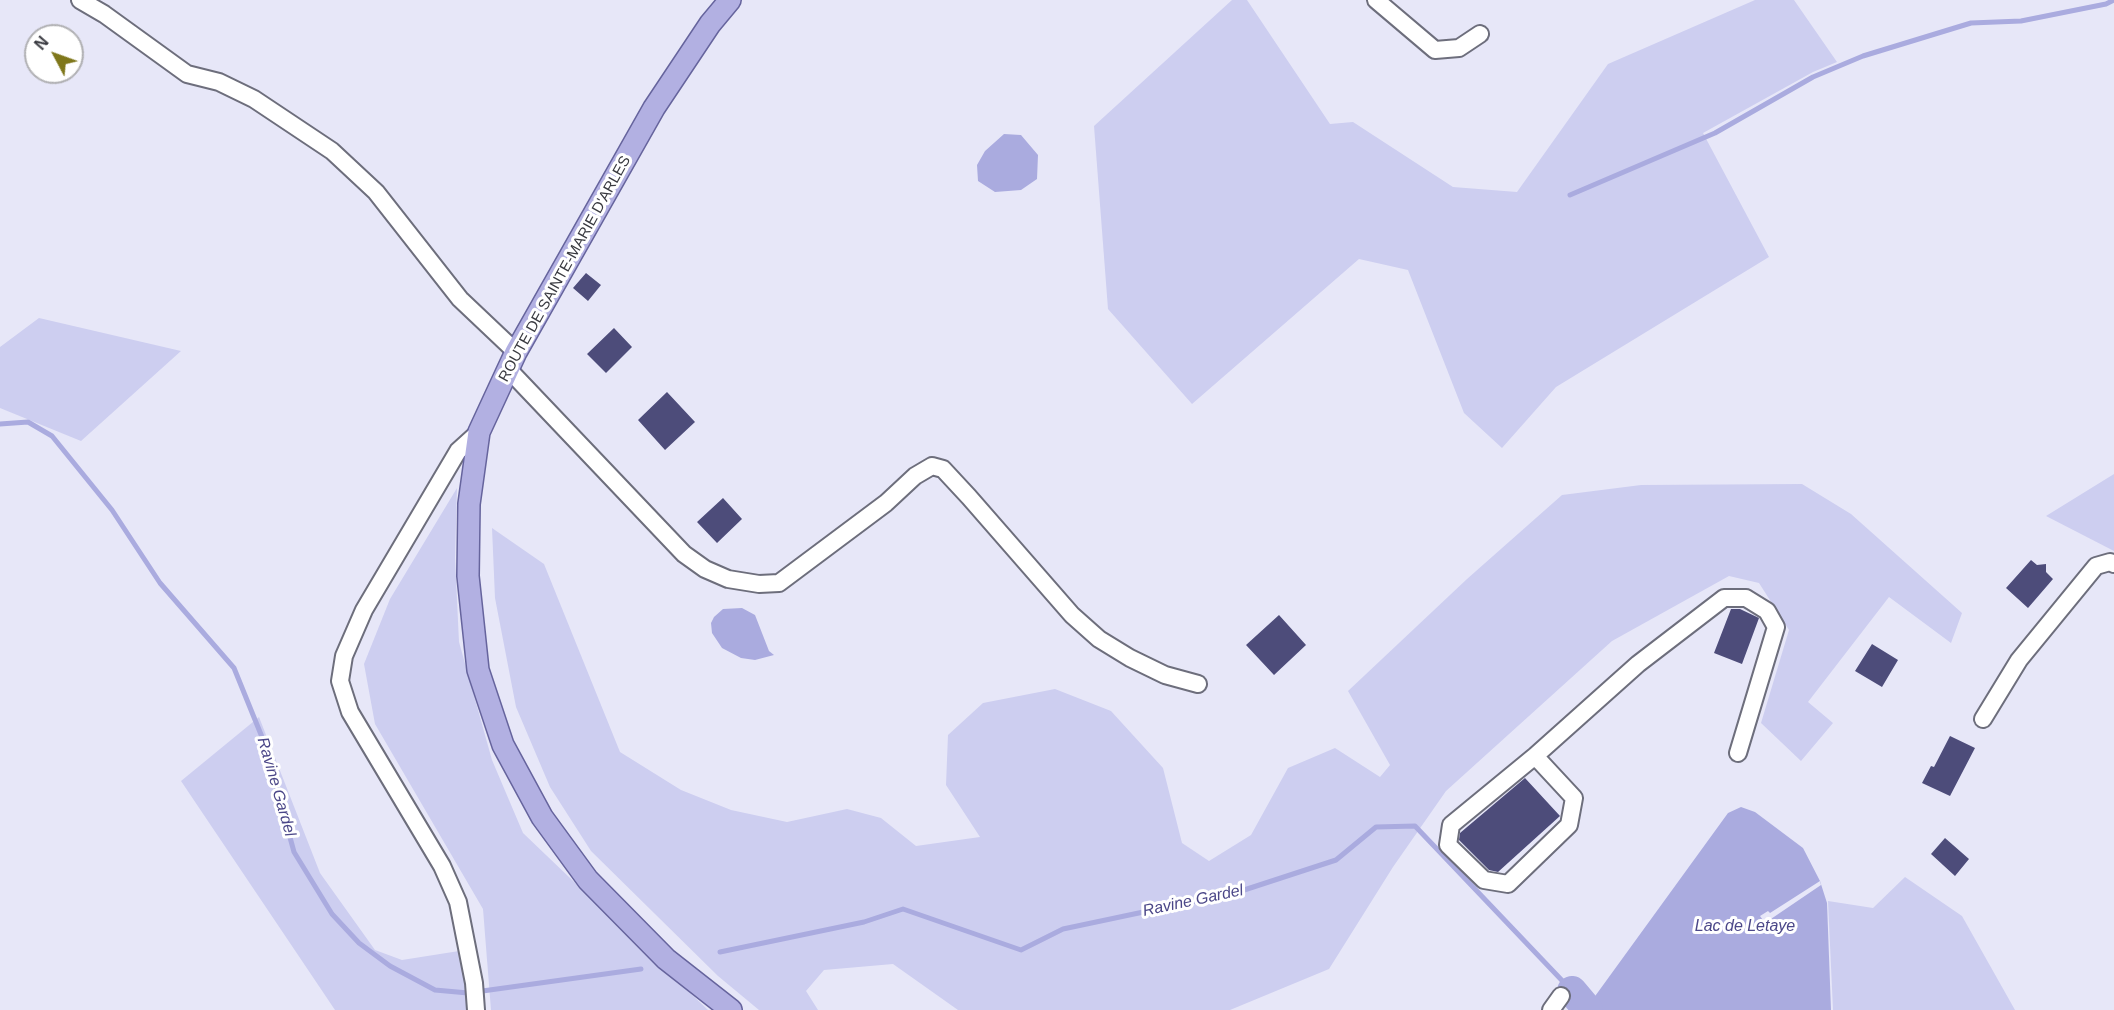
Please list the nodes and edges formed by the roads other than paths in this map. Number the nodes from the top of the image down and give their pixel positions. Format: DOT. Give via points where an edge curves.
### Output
graph roads {
  1 [pos="80,0"];
  2 [pos="730,0"];
  3 [pos="1376,0"];
  4 [pos="1480,34"];
  5 [pos="512,361"];
  6 [pos="479,432"];
  7 [pos="2114,564"];
  8 [pos="1198,684"];
  9 [pos="1983,719"];
  10 [pos="1738,753"];
  11 [pos="1535,756"];
  12 [pos="475,1006"];
  13 [pos="731,1010"];
  1 -- 5 [label="street" via="187,74 219,82 254,99 332,151 376,192"];
  2 -- 5 [label="main road, ROUTE DE SAINTE-MARIE D'ARLES" via="654,108"];
  3 -- 4 [label="street" via="1435,50 1459,48"];
  5 -- 6 [label="main road, ROUTE DE SAINTE-MARIE D'ARLES"];
  5 -- 8 [label="street" via="684,554 705,569 728,579 779,583 932,466 943,469 1072,615 1099,639 1166,675"];
  6 -- 12 [label="street" via="458,451 364,610 344,656 340,681 350,712 442,866 458,902"];
  6 -- 13 [label="main road, ROUTE DE SAINTE-MARIE D'ARLES" via="469,504 468,576 478,670 503,745 542,817 588,880 666,959"];
  7 -- 9 [label="street" via="2096,566 2019,660"];
  10 -- 11 [label="street" via="1776,627 1767,611 1746,598 1724,598 1638,664"];
  11 -- 11 [label="street" via="1574,798 1569,825 1508,884 1484,880 1448,845 1451,825"];
}
